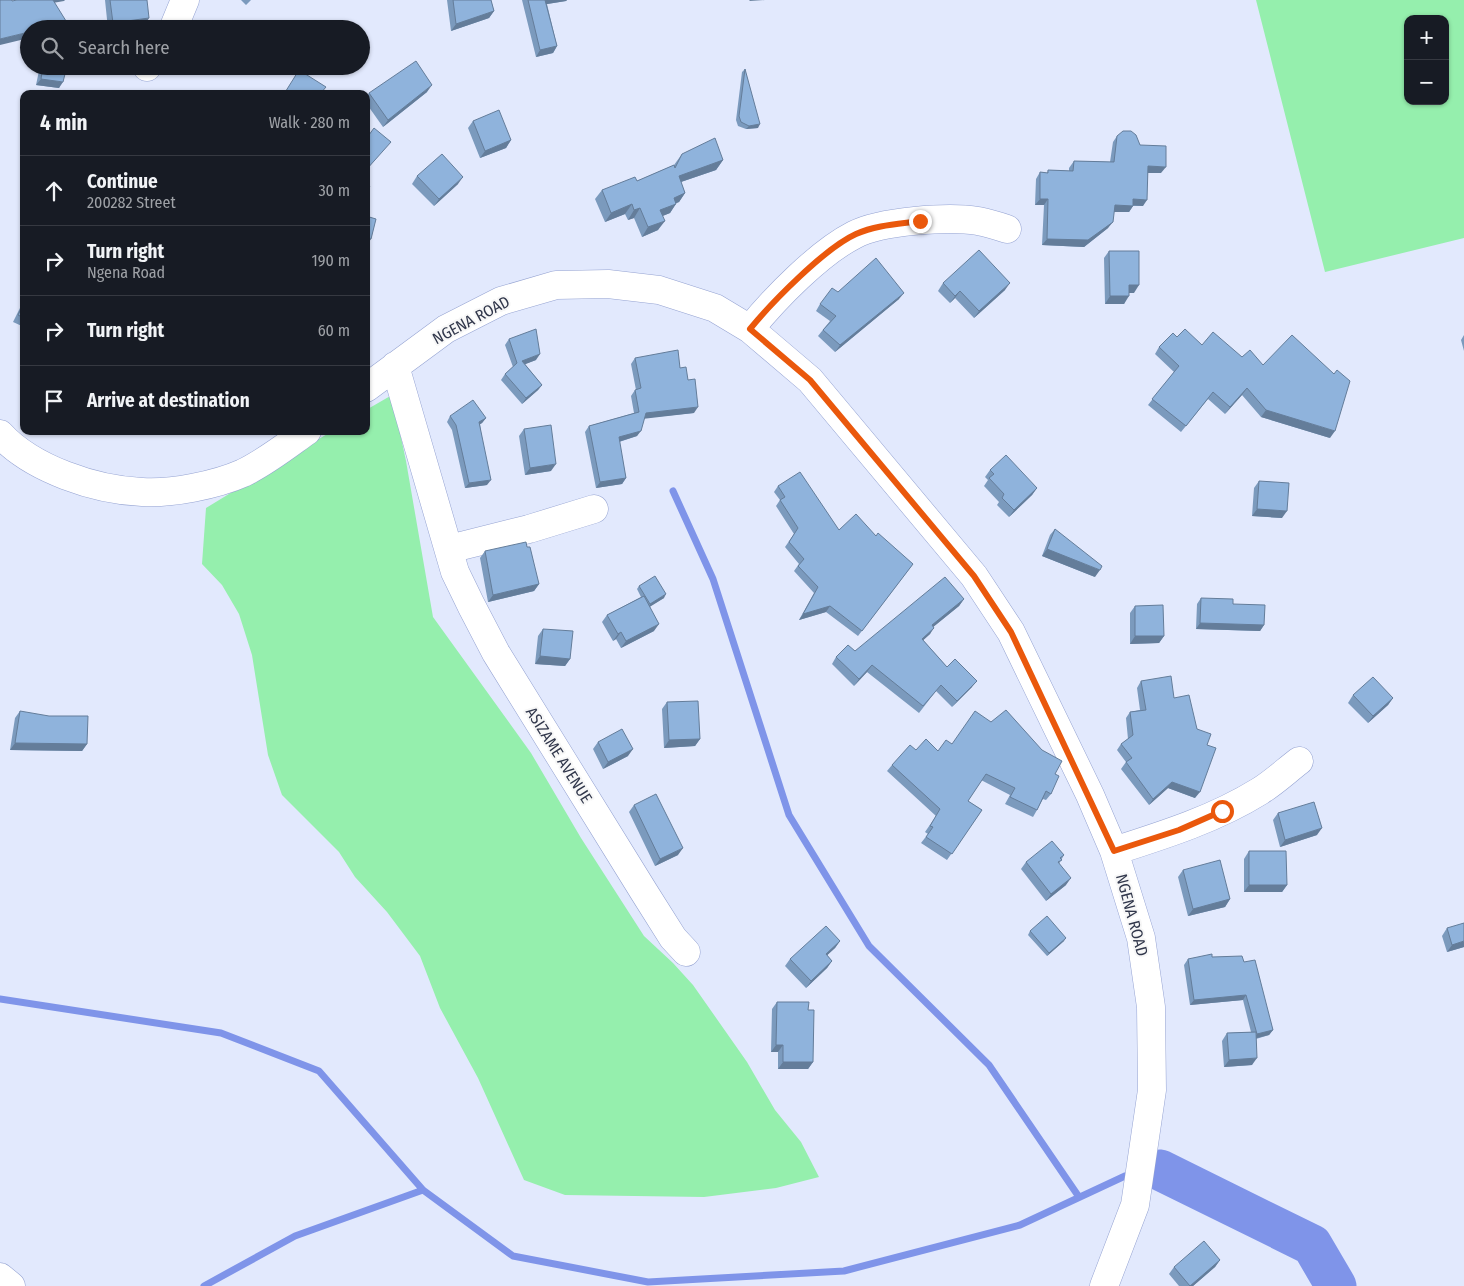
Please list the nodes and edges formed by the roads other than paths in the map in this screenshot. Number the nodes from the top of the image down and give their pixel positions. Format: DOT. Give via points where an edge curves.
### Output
graph roads {
  1 [pos="185,0"];
  2 [pos="177,20"];
  3 [pos="1008,229"];
  4 [pos="750,329"];
  5 [pos="395,366"];
  6 [pos="370,385"];
  7 [pos="0,434"];
  8 [pos="301,435"];
  9 [pos="594,509"];
  10 [pos="449,549"];
  11 [pos="1299,761"];
  12 [pos="1114,851"];
  13 [pos="686,952"];
  14 [pos="0,1277"];
  15 [pos="12,1286"];
  16 [pos="1104,1286"];
  1 -- 2 [label="street"];
  3 -- 4 [label="street" via="977,221 920,221 856,234 832,249"];
  4 -- 5 [label="street, NGENA ROAD" via="715,308 659,290 608,284 556,285 501,300 446,329"];
  4 -- 12 [label="street, NGENA ROAD" via="810,380 974,576 1011,632"];
  5 -- 6 [label="street, NGENA ROAD"];
  5 -- 10 [label="street, ASIZAME AVENUE"];
  7 -- 8 [label="street" via="41,464 65,475 86,483 142,492 206,486 243,473"];
  9 -- 10 [label="street"];
  10 -- 13 [label="street, ASIZAME AVENUE" via="455,572 496,653 673,938"];
  11 -- 12 [label="street" via="1260,791 1222,811 1179,830"];
  12 -- 16 [label="street, NGENA ROAD" via="1141,938 1151,1007 1152,1081 1149,1123 1135,1205"];
  14 -- 15 [label="street"];
}
